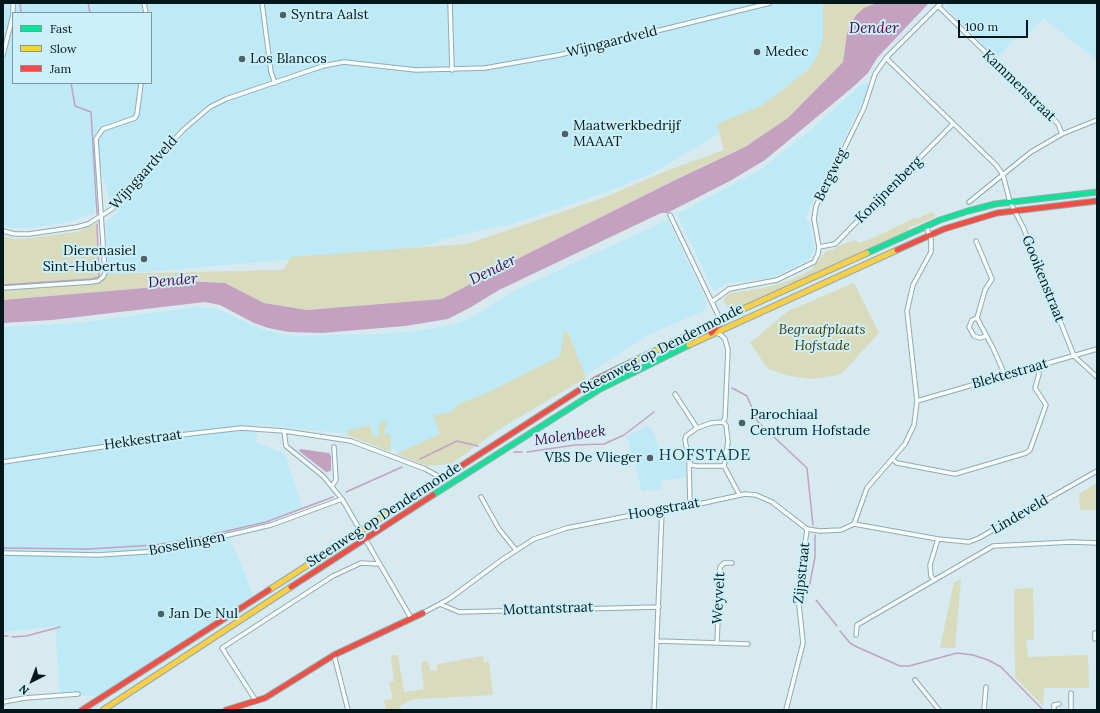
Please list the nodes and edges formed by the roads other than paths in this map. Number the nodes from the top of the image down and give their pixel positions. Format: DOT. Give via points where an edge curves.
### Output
graph roads {
  1 [pos="262,3"];
  2 [pos="450,3"];
  3 [pos="770,3"];
  4 [pos="940,4"];
  5 [pos="12,18"];
  6 [pos="3,55"];
  7 [pos="886,58"];
  8 [pos="452,70"];
  9 [pos="275,83"];
  10 [pos="141,84"];
  11 [pos="1097,120"];
  12 [pos="953,124"];
  13 [pos="1062,134"];
  14 [pos="1003,175"];
  15 [pos="1097,192"];
  16 [pos="1097,201"];
  17 [pos="969,202"];
  18 [pos="1010,202"];
  19 [pos="1014,210"];
  20 [pos="670,215"];
  21 [pos="101,217"];
  22 [pos="926,226"];
  23 [pos="3,231"];
  24 [pos="929,234"];
  25 [pos="976,241"];
  26 [pos="819,247"];
  27 [pos="3,288"];
  28 [pos="713,301"];
  29 [pos="977,318"];
  30 [pos="720,319"];
  31 [pos="736,323"];
  32 [pos="716,333"];
  33 [pos="709,335"];
  34 [pos="986,336"];
  35 [pos="1097,349"];
  36 [pos="1074,356"];
  37 [pos="1038,366"];
  38 [pos="1005,375"];
  39 [pos="1097,377"];
  40 [pos="675,394"];
  41 [pos="917,401"];
  42 [pos="723,422"];
  43 [pos="697,428"];
  44 [pos="284,431"];
  45 [pos="334,448"];
  46 [pos="892,459"];
  47 [pos="3,462"];
  48 [pos="689,462"];
  49 [pos="724,466"];
  50 [pos="1097,471"];
  51 [pos="442,478"];
  52 [pos="332,486"];
  53 [pos="739,494"];
  54 [pos="480,497"];
  55 [pos="342,499"];
  56 [pos="690,506"];
  57 [pos="662,510"];
  58 [pos="854,524"];
  59 [pos="807,529"];
  60 [pos="361,530"];
  61 [pos="364,539"];
  62 [pos="938,539"];
  63 [pos="1097,543"];
  64 [pos="516,550"];
  65 [pos="3,553"];
  66 [pos="732,563"];
  67 [pos="379,564"];
  68 [pos="934,580"];
  69 [pos="440,604"];
  70 [pos="659,607"];
  71 [pos="423,613"];
  72 [pos="411,618"];
  73 [pos="1094,628"];
  74 [pos="1096,633"];
  75 [pos="856,635"];
  76 [pos="1095,639"];
  77 [pos="658,641"];
  78 [pos="717,643"];
  79 [pos="748,644"];
  80 [pos="334,655"];
  81 [pos="915,680"];
  82 [pos="986,686"];
  83 [pos="1071,693"];
  84 [pos="78,694"];
  85 [pos="256,701"];
  86 [pos="3,702"];
  87 [pos="1059,704"];
  88 [pos="82,710"];
  89 [pos="103,710"];
  90 [pos="226,710"];
  91 [pos="348,710"];
  92 [pos="654,710"];
  93 [pos="786,710"];
  94 [pos="939,710"];
  95 [pos="984,710"];
  96 [pos="1054,710"];
  97 [pos="1071,710"];
  1 -- 9 [label="street" via="271,72"];
  2 -- 8 [label="street"];
  3 -- 8 [label="street, Wijngaardveld" via="522,63"];
  4 -- 7 [label="street, Bergweg"];
  4 -- 13 [label="street, Kammenstraat" via="1049,114 1058,124"];
  5 -- 6 [label="street"];
  7 -- 12 [label="street"];
  7 -- 26 [label="street, Bergweg" via="875,74 864,108 816,206 814,219"];
  8 -- 9 [label="street, Wijngaardveld" via="381,67 344,62 323,66"];
  9 -- 21 [label="street, Wijngaardveld" via="226,99 200,114 120,202"];
  10 -- 21 [label="street" via="135,118 103,129 96,139"];
  11 -- 13 [label="street"];
  12 -- 14 [label="street" via="996,165"];
  12 -- 26 [label="street, Konijnenberg" via="835,244"];
  13 -- 14 [label="street" via="1031,152"];
  14 -- 17 [label="street"];
  14 -- 18 [label="street, Gooikenstraat"];
  15 -- 18 [label="main road, Steenweg op Dendermonde"];
  16 -- 19 [label="main road, Steenweg op Dendermonde"];
  18 -- 19 [label="street, Gooikenstraat"];
  18 -- 22 [label="main road, Steenweg op Dendermonde" via="968,211"];
  19 -- 24 [label="main road, Steenweg op Dendermonde" via="970,219"];
  19 -- 36 [label="street, Gooikenstraat"];
  20 -- 28 [label="street"];
  21 -- 23 [label="street, Wijngaardveld" via="77,227 29,234"];
  21 -- 27 [label="street" via="105,273 98,281"];
  22 -- 24 [label="street"];
  22 -- 30 [label="main road, Steenweg op Dendermonde"];
  24 -- 31 [label="main road, Steenweg op Dendermonde"];
  24 -- 41 [label="street" via="931,252 913,285 908,305"];
  25 -- 29 [label="street" via="992,279 985,290"];
  26 -- 28 [label="street" via="816,258 810,265 772,282 729,289"];
  28 -- 30 [label="street"];
  29 -- 34 [label="street"];
  29 -- 34 [label="street" via="972,320 969,327 974,336"];
  30 -- 31 [label="main road" via="725,325"];
  30 -- 33 [label="main road" via="719,324"];
  30 -- 51 [label="main road, Steenweg op Dendermonde" via="595,380"];
  31 -- 32 [label="main road, Steenweg op Dendermonde"];
  32 -- 33 [label="main road, Steenweg op Dendermonde"];
  32 -- 42 [label="street" via="725,339 728,350"];
  33 -- 61 [label="main road, Steenweg op Dendermonde" via="600,388"];
  34 -- 38 [label="street"];
  35 -- 36 [label="street, Blektestraat"];
  36 -- 37 [label="street, Blektestraat"];
  36 -- 39 [label="street"];
  37 -- 38 [label="street, Blektestraat"];
  37 -- 46 [label="street" via="1039,374 1035,388 1046,405 1030,450 1026,453 955,474 897,463"];
  38 -- 41 [label="street, Blektestraat"];
  40 -- 43 [label="street"];
  41 -- 46 [label="street" via="911,434"];
  42 -- 43 [label="street"];
  42 -- 49 [label="street" via="729,437"];
  43 -- 48 [label="street" via="690,432 685,440"];
  44 -- 47 [label="street, Hekkestraat" via="241,428"];
  44 -- 51 [label="street, Hekkestraat" via="351,441"];
  44 -- 52 [label="street" via="284,440 289,449"];
  45 -- 52 [label="street" via="336,480"];
  46 -- 58 [label="street" via="867,488"];
  48 -- 49 [label="street" via="697,466"];
  48 -- 56 [label="street"];
  49 -- 53 [label="street"];
  50 -- 62 [label="street, Lindeveld" via="980,538 969,542"];
  51 -- 60 [label="main road, Steenweg op Dendermonde"];
  52 -- 55 [label="street"];
  53 -- 56 [label="street, Hoogstraat"];
  53 -- 59 [label="street, Hoogstraat" via="753,494 764,498"];
  54 -- 64 [label="street" via="499,529"];
  55 -- 60 [label="street"];
  55 -- 65 [label="street, Bosselingen" via="270,525 160,551 98,555"];
  56 -- 57 [label="street, Hoogstraat"];
  57 -- 64 [label="street, Hoogstraat" via="567,528 540,537"];
  57 -- 70 [label="street"];
  58 -- 59 [label="street" via="841,530"];
  58 -- 62 [label="street, Lindeveld"];
  59 -- 93 [label="street, Zijpstraat" via="798,595 803,643"];
  60 -- 61 [label="street"];
  60 -- 88 [label="main road, Steenweg op Dendermonde"];
  61 -- 67 [label="street"];
  61 -- 89 [label="main road, Steenweg op Dendermonde"];
  62 -- 68 [label="street" via="930,565"];
  63 -- 68 [label="street" via="994,546"];
  64 -- 69 [label="street, Hoogstraat"];
  66 -- 78 [label="street, Weyvelt" via="724,563 720,567"];
  67 -- 72 [label="street"];
  67 -- 85 [label="street" via="361,563 333,576 222,648"];
  68 -- 75 [label="street" via="857,625"];
  69 -- 70 [label="street, Mottantstraat" via="459,612"];
  69 -- 71 [label="street, Hoogstraat"];
  70 -- 77 [label="street"];
  71 -- 72 [label="main road"];
  72 -- 80 [label="main road"];
  73 -- 74 [label="street"];
  74 -- 76 [label="street"];
  77 -- 78 [label="street, Weyvelt"];
  77 -- 92 [label="street"];
  78 -- 79 [label="street, Weyvelt"];
  80 -- 85 [label="main road"];
  80 -- 91 [label="street"];
  81 -- 94 [label="street"];
  82 -- 95 [label="street"];
  83 -- 97 [label="street"];
  84 -- 86 [label="street"];
  85 -- 90 [label="main road"];
  87 -- 96 [label="street" via="1054,705"];
}
